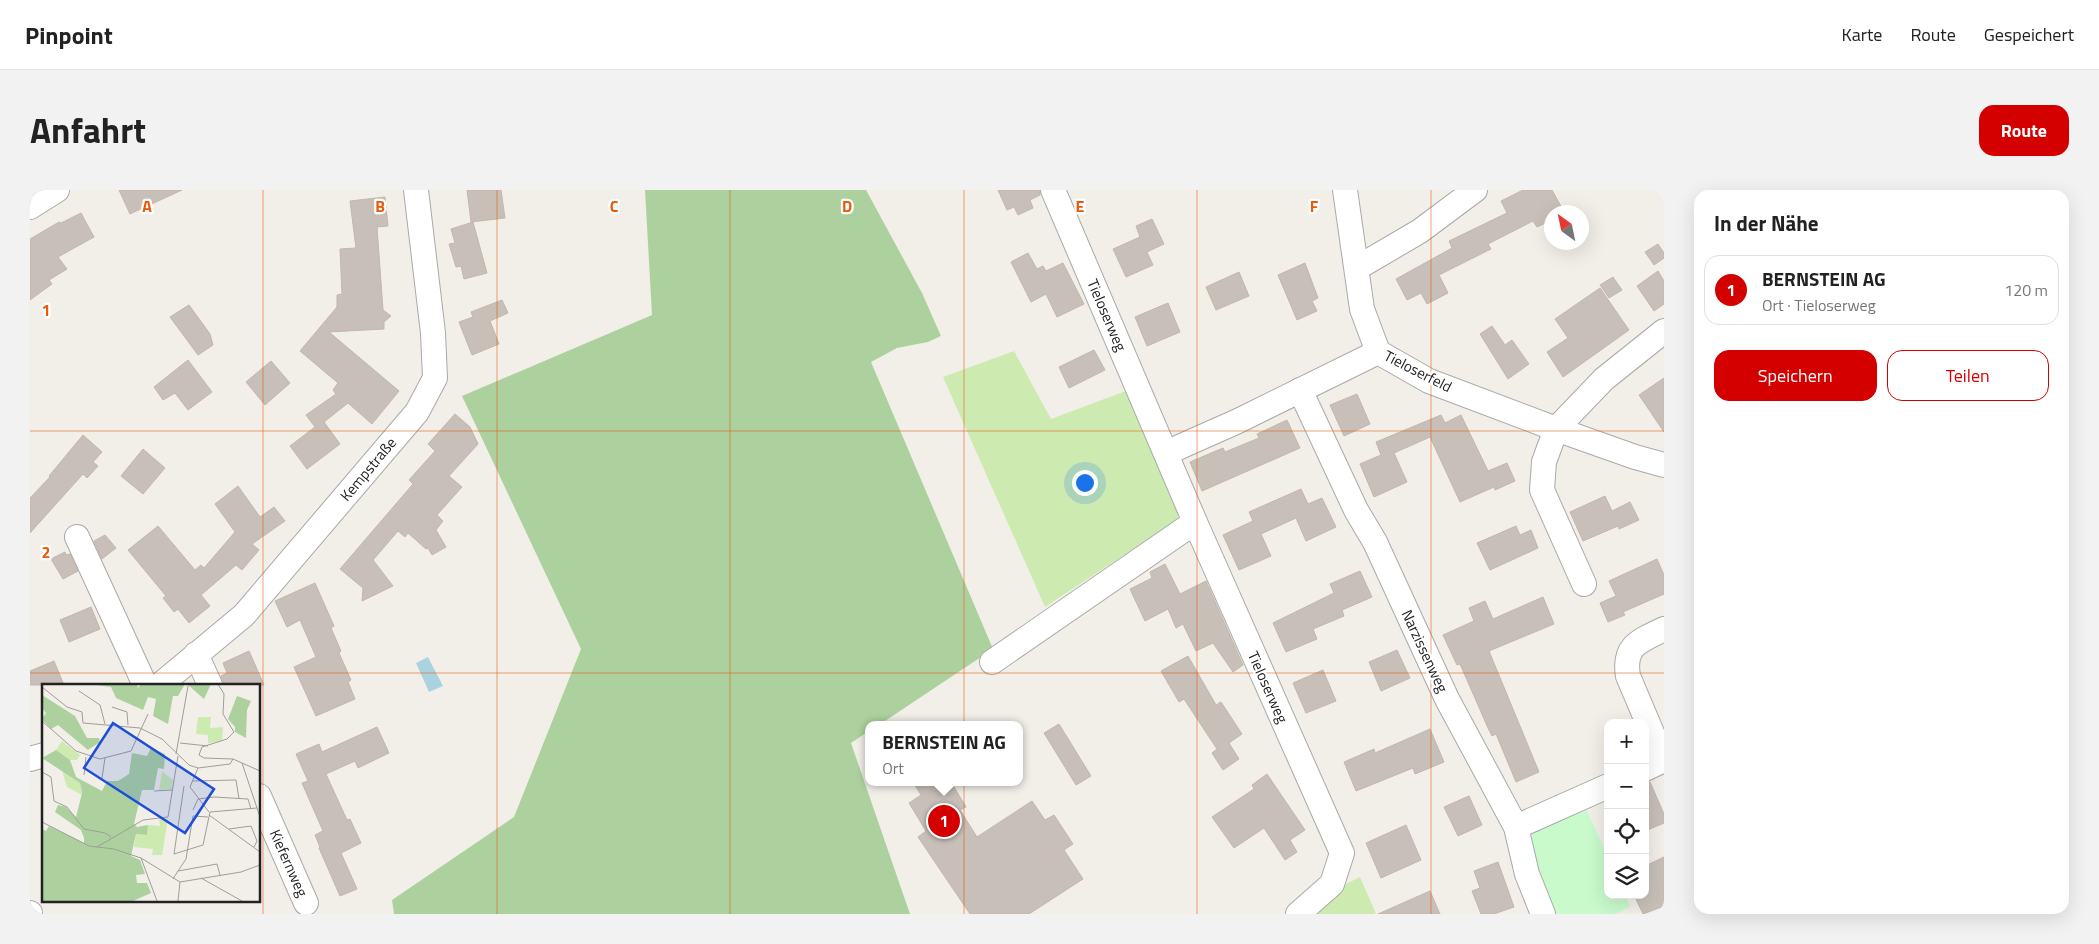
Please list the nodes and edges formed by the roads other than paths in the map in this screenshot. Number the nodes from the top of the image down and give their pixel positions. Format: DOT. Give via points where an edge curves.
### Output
graph roads {
  1 [pos="57,190"];
  2 [pos="416,190"];
  3 [pos="1053,190"];
  4 [pos="1345,190"];
  5 [pos="1475,190"];
  6 [pos="30,206"];
  7 [pos="1357,268"];
  8 [pos="1664,331"];
  9 [pos="1378,352"];
  10 [pos="1300,390"];
  11 [pos="1556,429"];
  12 [pos="1166,453"];
  13 [pos="1664,465"];
  14 [pos="1195,522"];
  15 [pos="77,538"];
  16 [pos="1584,584"];
  17 [pos="1664,629"];
  18 [pos="196,654"];
  19 [pos="992,662"];
  20 [pos="145,684"];
  21 [pos="161,684"];
  22 [pos="210,684"];
  23 [pos="1664,761"];
  24 [pos="1649,767"];
  25 [pos="1604,788"];
  26 [pos="260,798"];
  27 [pos="1516,827"];
  28 [pos="306,903"];
  29 [pos="1298,914"];
  30 [pos="1543,914"];
  1 -- 6 [label="street"];
  2 -- 18 [label="street, Kempstraße" via="433,333 435,378 417,412 244,615"];
  3 -- 12 [label="street, Tieloserweg"];
  4 -- 7 [label="street, Tieloserfeld"];
  5 -- 7 [label="street" via="1420,230"];
  7 -- 9 [label="street, Tieloserfeld" via="1362,309"];
  8 -- 11 [label="street" via="1604,379"];
  9 -- 10 [label="street"];
  9 -- 11 [label="street, Tieloserfeld" via="1429,381"];
  10 -- 12 [label="street"];
  10 -- 27 [label="street, Narzissenweg" via="1447,698"];
  11 -- 13 [label="street, Tieloserfeld"];
  11 -- 16 [label="street" via="1544,462 1542,490"];
  12 -- 14 [label="street, Tieloserweg"];
  14 -- 19 [label="street"];
  14 -- 29 [label="street, Tieloserweg" via="1342,853 1332,884"];
  15 -- 20 [label="street"];
  17 -- 23 [label="street" via="1633,647 1626,664 1628,676"];
  18 -- 21 [label="street, Kempstraße"];
  18 -- 22 [label="street"];
  23 -- 24 [label="street"];
  25 -- 27 [label="street"];
  26 -- 28 [label="street, Kiefernweg"];
  27 -- 30 [label="street, Narzissenweg" via="1527,874"];
}
